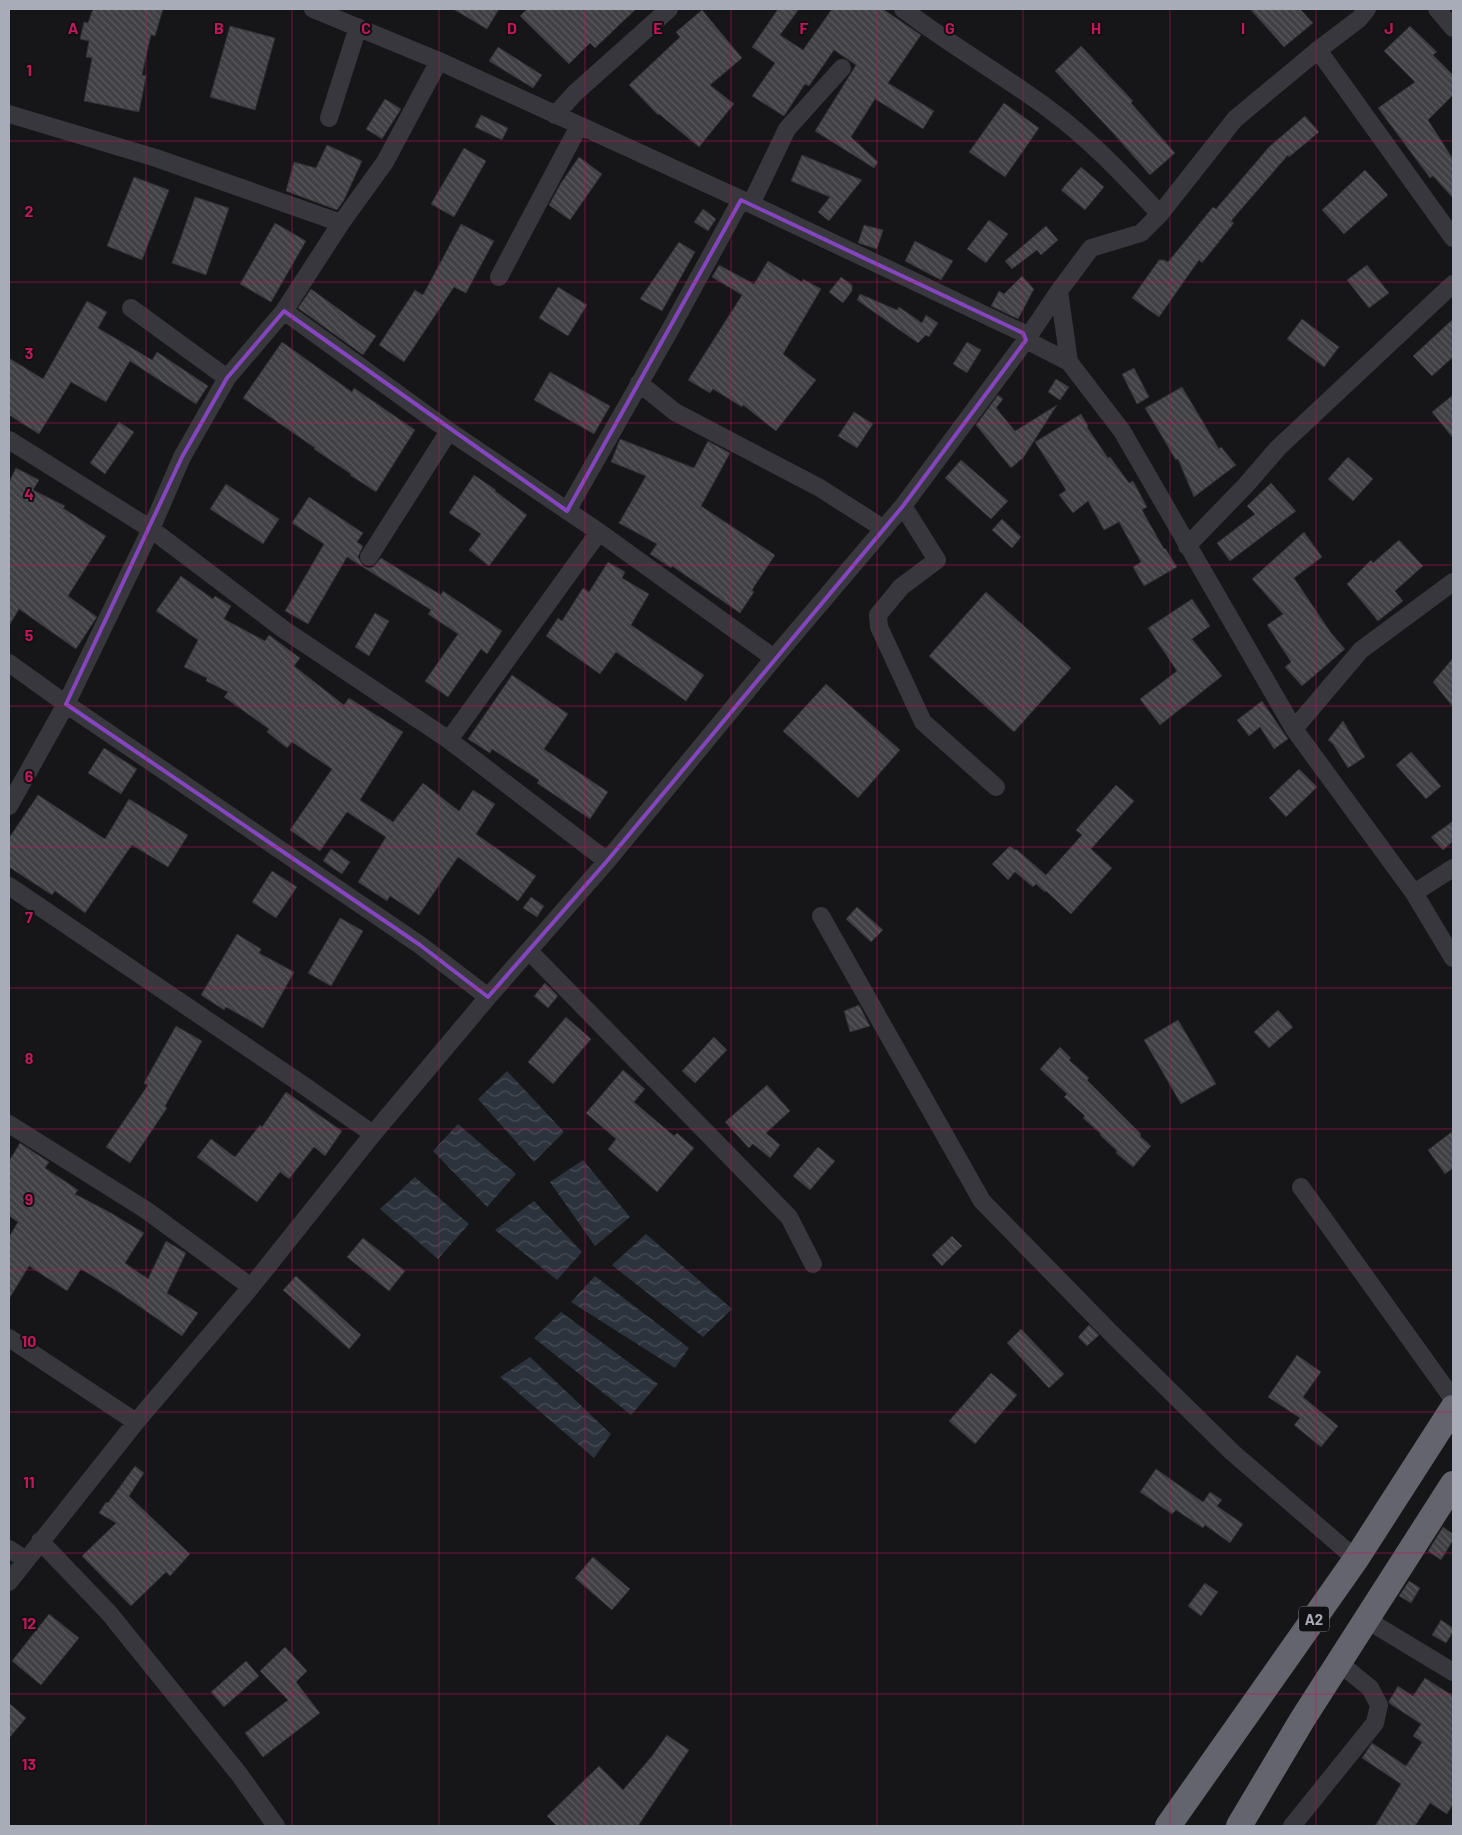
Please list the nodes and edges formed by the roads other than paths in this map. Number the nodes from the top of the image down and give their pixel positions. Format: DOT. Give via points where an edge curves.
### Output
graph roads {
  1 [pos="313,9"];
  2 [pos="669,9"];
  3 [pos="902,9"];
  4 [pos="1367,9"];
  5 [pos="1437,9"];
  6 [pos="358,27"];
  7 [pos="1453,28"];
  8 [pos="1318,50"];
  9 [pos="439,62"];
  10 [pos="842,68"];
  11 [pos="9,114"];
  12 [pos="554,115"];
  13 [pos="329,118"];
  14 [pos="578,126"];
  15 [pos="746,202"];
  16 [pos="1160,214"];
  17 [pos="341,223"];
  18 [pos="1453,238"];
  19 [pos="498,277"];
  20 [pos="1453,284"];
  21 [pos="1059,291"];
  22 [pos="131,308"];
  23 [pos="284,311"];
  24 [pos="1026,340"];
  25 [pos="1069,362"];
  26 [pos="227,378"];
  27 [pos="639,383"];
  28 [pos="449,430"];
  29 [pos="9,440"];
  30 [pos="902,506"];
  31 [pos="567,511"];
  32 [pos="151,529"];
  33 [pos="884,529"];
  34 [pos="599,532"];
  35 [pos="1187,546"];
  36 [pos="369,557"];
  37 [pos="1453,582"];
  38 [pos="774,658"];
  39 [pos="9,663"];
  40 [pos="66,704"];
  41 [pos="1294,729"];
  42 [pos="449,740"];
  43 [pos="996,787"];
  44 [pos="9,806"];
  45 [pos="607,861"];
  46 [pos="1453,868"];
  47 [pos="9,886"];
  48 [pos="1414,893"];
  49 [pos="821,916"];
  50 [pos="528,952"];
  51 [pos="1453,958"];
  52 [pos="488,997"];
  53 [pos="9,1124"];
  54 [pos="373,1134"];
  55 [pos="1301,1187"];
  56 [pos="813,1264"];
  57 [pos="251,1287"];
  58 [pos="9,1338"];
  59 [pos="1453,1399"];
  60 [pos="1453,1408"];
  61 [pos="136,1422"];
  62 [pos="1453,1484"];
  63 [pos="40,1541"];
  64 [pos="9,1549"];
  65 [pos="26,1560"];
  66 [pos="1356,1560"];
  67 [pos="9,1582"];
  68 [pos="1367,1620"];
  69 [pos="1338,1662"];
  70 [pos="1453,1672"];
  71 [pos="1246,1824"];
  72 [pos="276,1826"];
  73 [pos="1168,1826"];
  74 [pos="1292,1826"];
  1 -- 6 [label="street"];
  2 -- 12 [label="street"];
  3 -- 16 [label="street" via="1050,110 1103,154"];
  4 -- 8 [label="street" via="1359,19"];
  5 -- 7 [label="street"];
  6 -- 9 [label="street"];
  6 -- 13 [label="street"];
  8 -- 16 [label="street" via="1235,119"];
  8 -- 18 [label="street"];
  9 -- 12 [label="street"];
  9 -- 17 [label="street" via="385,162"];
  10 -- 15 [label="street" via="787,129"];
  11 -- 17 [label="street" via="156,158"];
  12 -- 14 [label="street"];
  14 -- 15 [label="street"];
  14 -- 19 [label="street"];
  15 -- 24 [label="street" via="1008,326 1022,333"];
  15 -- 27 [label="street"];
  16 -- 21 [label="street" via="1141,233 1092,248"];
  17 -- 23 [label="street"];
  20 -- 35 [label="street" via="1278,448"];
  21 -- 24 [label="street"];
  21 -- 25 [label="street"];
  22 -- 26 [label="street"];
  23 -- 26 [label="street"];
  23 -- 28 [label="street"];
  24 -- 25 [label="street"];
  24 -- 30 [label="street"];
  25 -- 35 [label="street" via="1122,431"];
  26 -- 32 [label="street" via="182,457"];
  27 -- 31 [label="street"];
  27 -- 33 [label="street" via="675,412 820,488"];
  28 -- 31 [label="street"];
  28 -- 36 [label="street"];
  29 -- 32 [label="street"];
  30 -- 33 [label="street"];
  30 -- 43 [label="street" via="937,560 901,587 878,615 879,627 923,722"];
  31 -- 34 [label="street"];
  32 -- 40 [label="street"];
  32 -- 42 [label="street" via="283,629"];
  33 -- 38 [label="street"];
  34 -- 38 [label="street"];
  34 -- 42 [label="street"];
  35 -- 41 [label="street"];
  37 -- 41 [label="street" via="1361,650"];
  38 -- 45 [label="street"];
  39 -- 40 [label="street"];
  40 -- 44 [label="street"];
  40 -- 52 [label="street" via="412,939"];
  41 -- 48 [label="street"];
  42 -- 45 [label="street"];
  45 -- 50 [label="street"];
  46 -- 48 [label="street"];
  47 -- 54 [label="street"];
  48 -- 51 [label="street"];
  49 -- 66 [label="street" via="982,1201 1232,1452"];
  50 -- 52 [label="street"];
  50 -- 56 [label="street" via="789,1217"];
  52 -- 54 [label="street"];
  53 -- 57 [label="street" via="146,1210"];
  54 -- 57 [label="street"];
  55 -- 59 [label="street"];
  57 -- 61 [label="street"];
  58 -- 61 [label="street"];
  60 -- 66 [label="highway, A2"];
  61 -- 63 [label="street"];
  62 -- 68 [label="highway"];
  63 -- 65 [label="street"];
  63 -- 72 [label="street" via="110,1613 239,1774"];
  64 -- 65 [label="street"];
  65 -- 67 [label="street"];
  66 -- 73 [label="highway, A2"];
  68 -- 69 [label="highway"];
  68 -- 70 [label="street"];
  69 -- 71 [label="highway" via="1302,1720"];
  69 -- 74 [label="street" via="1370,1688 1379,1705 1375,1723"];
}
